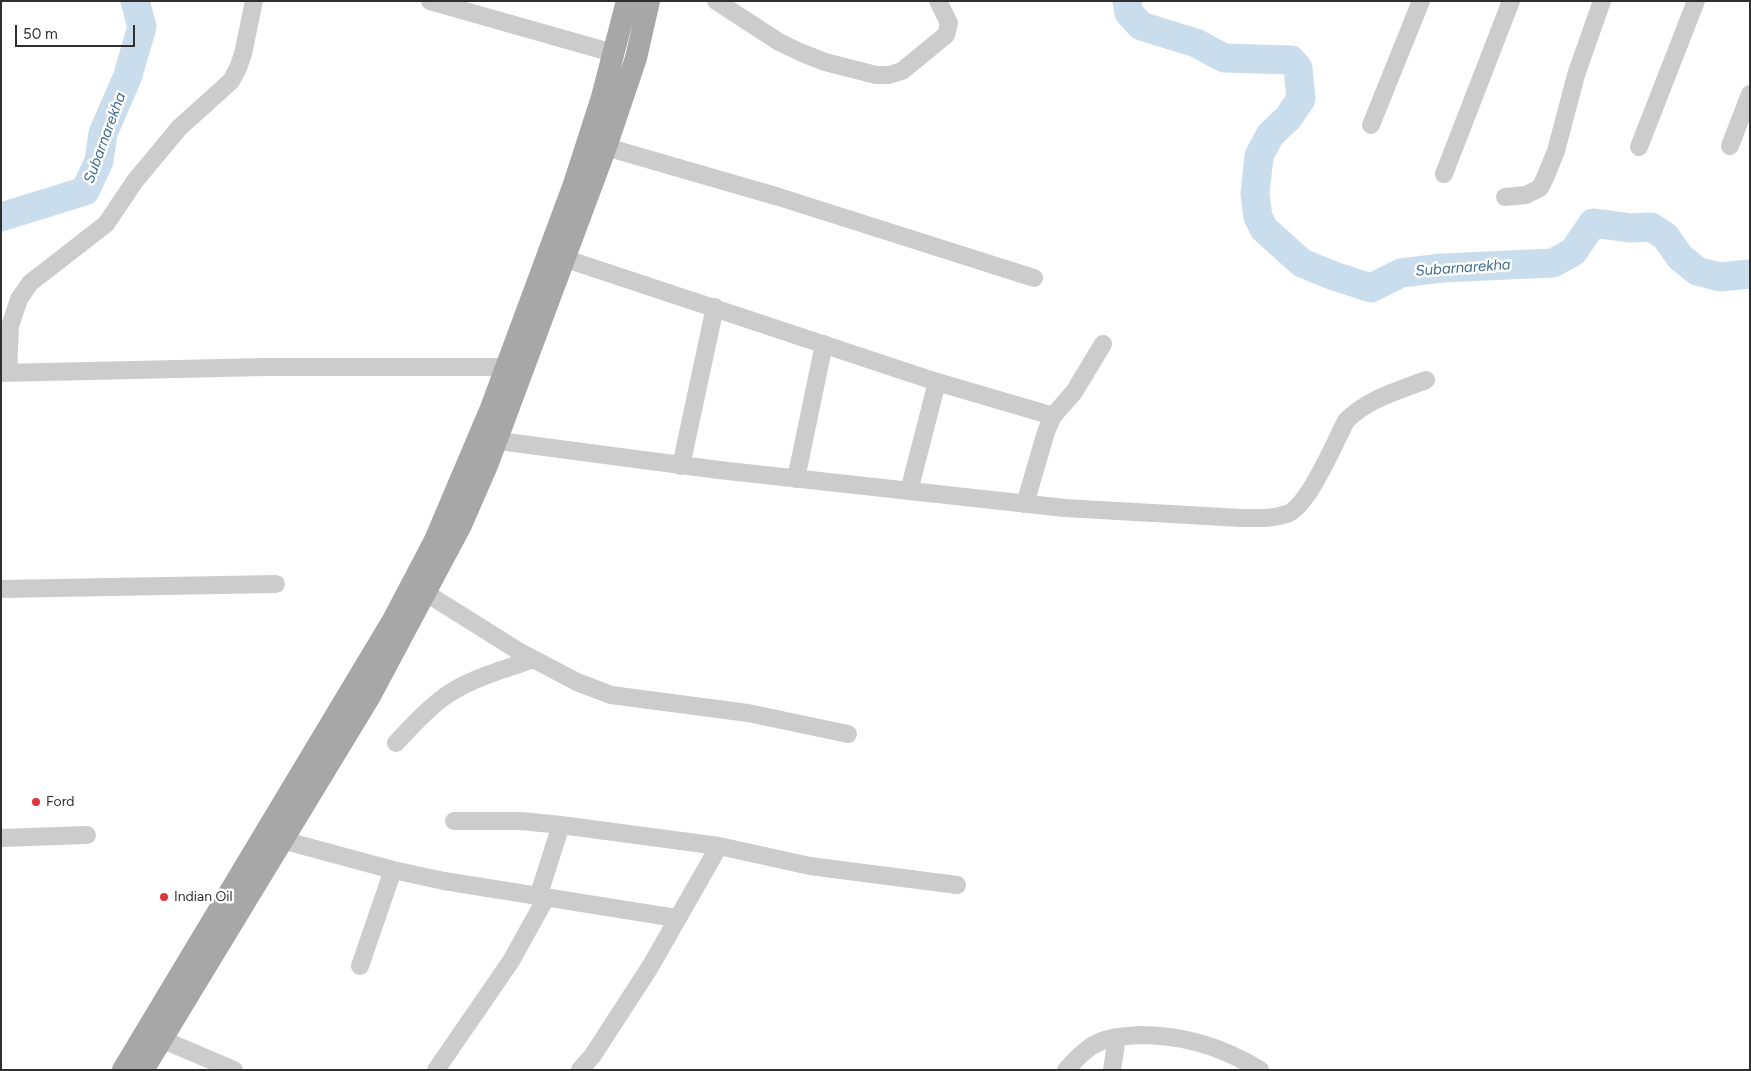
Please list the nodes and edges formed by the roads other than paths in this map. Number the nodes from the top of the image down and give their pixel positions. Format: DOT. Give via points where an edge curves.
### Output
graph roads {
  1 [pos="254,1"];
  2 [pos="430,1"];
  3 [pos="627,1"];
  4 [pos="649,1"];
  5 [pos="716,1"];
  6 [pos="938,1"];
  7 [pos="1421,1"];
  8 [pos="1511,1"];
  9 [pos="1602,1"];
  10 [pos="1696,1"];
  11 [pos="613,53"];
  12 [pos="1750,94"];
  13 [pos="1371,125"];
  14 [pos="1730,146"];
  15 [pos="606,147"];
  16 [pos="1639,147"];
  17 [pos="1444,174"];
  18 [pos="1505,196"];
  19 [pos="557,256"];
  20 [pos="1034,278"];
  21 [pos="716,307"];
  22 [pos="824,344"];
  23 [pos="1103,344"];
  24 [pos="506,367"];
  25 [pos="4,373"];
  26 [pos="1426,380"];
  27 [pos="937,382"];
  28 [pos="1053,416"];
  29 [pos="487,440"];
  30 [pos="681,466"];
  31 [pos="796,479"];
  32 [pos="909,491"];
  33 [pos="1025,504"];
  34 [pos="276,584"];
  35 [pos="1,589"];
  36 [pos="426,593"];
  37 [pos="534,659"];
  38 [pos="848,734"];
  39 [pos="396,743"];
  40 [pos="454,821"];
  41 [pos="561,825"];
  42 [pos="274,835"];
  43 [pos="87,836"];
  44 [pos="1,838"];
  45 [pos="719,846"];
  46 [pos="393,870"];
  47 [pos="957,885"];
  48 [pos="542,898"];
  49 [pos="676,918"];
  50 [pos="360,966"];
  51 [pos="182,988"];
  52 [pos="1117,1037"];
  53 [pos="162,1039"];
  54 [pos="123,1070"];
  55 [pos="143,1070"];
  56 [pos="234,1070"];
  57 [pos="436,1070"];
  58 [pos="580,1070"];
  59 [pos="1066,1070"];
  60 [pos="1112,1070"];
  61 [pos="1260,1070"];
  1 -- 25 [label="street" via="243,54 231,81 179,128 135,181 106,224 30,283 19,299 10,326"];
  2 -- 11 [label="street"];
  3 -- 11 [label="main road"];
  4 -- 15 [label="main road" via="636,58"];
  5 -- 6 [label="street" via="802,53 876,76 902,71 946,35 949,23"];
  7 -- 13 [label="street"];
  8 -- 17 [label="street"];
  9 -- 18 [label="street" via="1545,178 1540,188 1526,195"];
  10 -- 16 [label="street"];
  11 -- 19 [label="main road"];
  12 -- 14 [label="street"];
  15 -- 19 [label="main road"];
  15 -- 20 [label="street" via="779,196"];
  19 -- 21 [label="street"];
  19 -- 24 [label="main road"];
  19 -- 29 [label="main road"];
  21 -- 22 [label="street"];
  21 -- 30 [label="street"];
  22 -- 27 [label="street"];
  22 -- 31 [label="street"];
  23 -- 28 [label="street" via="1074,392"];
  24 -- 25 [label="street" via="265,367"];
  24 -- 29 [label="main road"];
  26 -- 33 [label="street" via="1371,401 1356,411 1346,421 1302,504 1289,514 1241,518"];
  27 -- 28 [label="street"];
  27 -- 32 [label="street"];
  28 -- 33 [label="street"];
  29 -- 30 [label="street"];
  29 -- 36 [label="main road" via="464,518"];
  29 -- 42 [label="main road" via="413,584"];
  30 -- 31 [label="street"];
  31 -- 32 [label="street"];
  32 -- 33 [label="street"];
  34 -- 35 [label="street"];
  36 -- 37 [label="street"];
  36 -- 42 [label="main road" via="370,696"];
  37 -- 38 [label="street" via="577,682 611,695 748,713"];
  37 -- 39 [label="street" via="470,683 446,696"];
  40 -- 41 [label="street" via="521,821"];
  41 -- 45 [label="street"];
  41 -- 48 [label="street"];
  42 -- 46 [label="street"];
  42 -- 51 [label="main road"];
  43 -- 44 [label="street"];
  45 -- 47 [label="street" via="810,866"];
  45 -- 49 [label="street"];
  46 -- 48 [label="street"];
  46 -- 50 [label="street"];
  48 -- 49 [label="street"];
  48 -- 57 [label="street" via="511,961"];
  49 -- 58 [label="street" via="650,967"];
  51 -- 53 [label="main road"];
  51 -- 54 [label="main road"];
  52 -- 59 [label="street" via="1102,1041"];
  52 -- 60 [label="street"];
  52 -- 61 [label="street" via="1178,1037 1205,1044"];
  53 -- 55 [label="main road"];
  53 -- 56 [label="street"];
}
